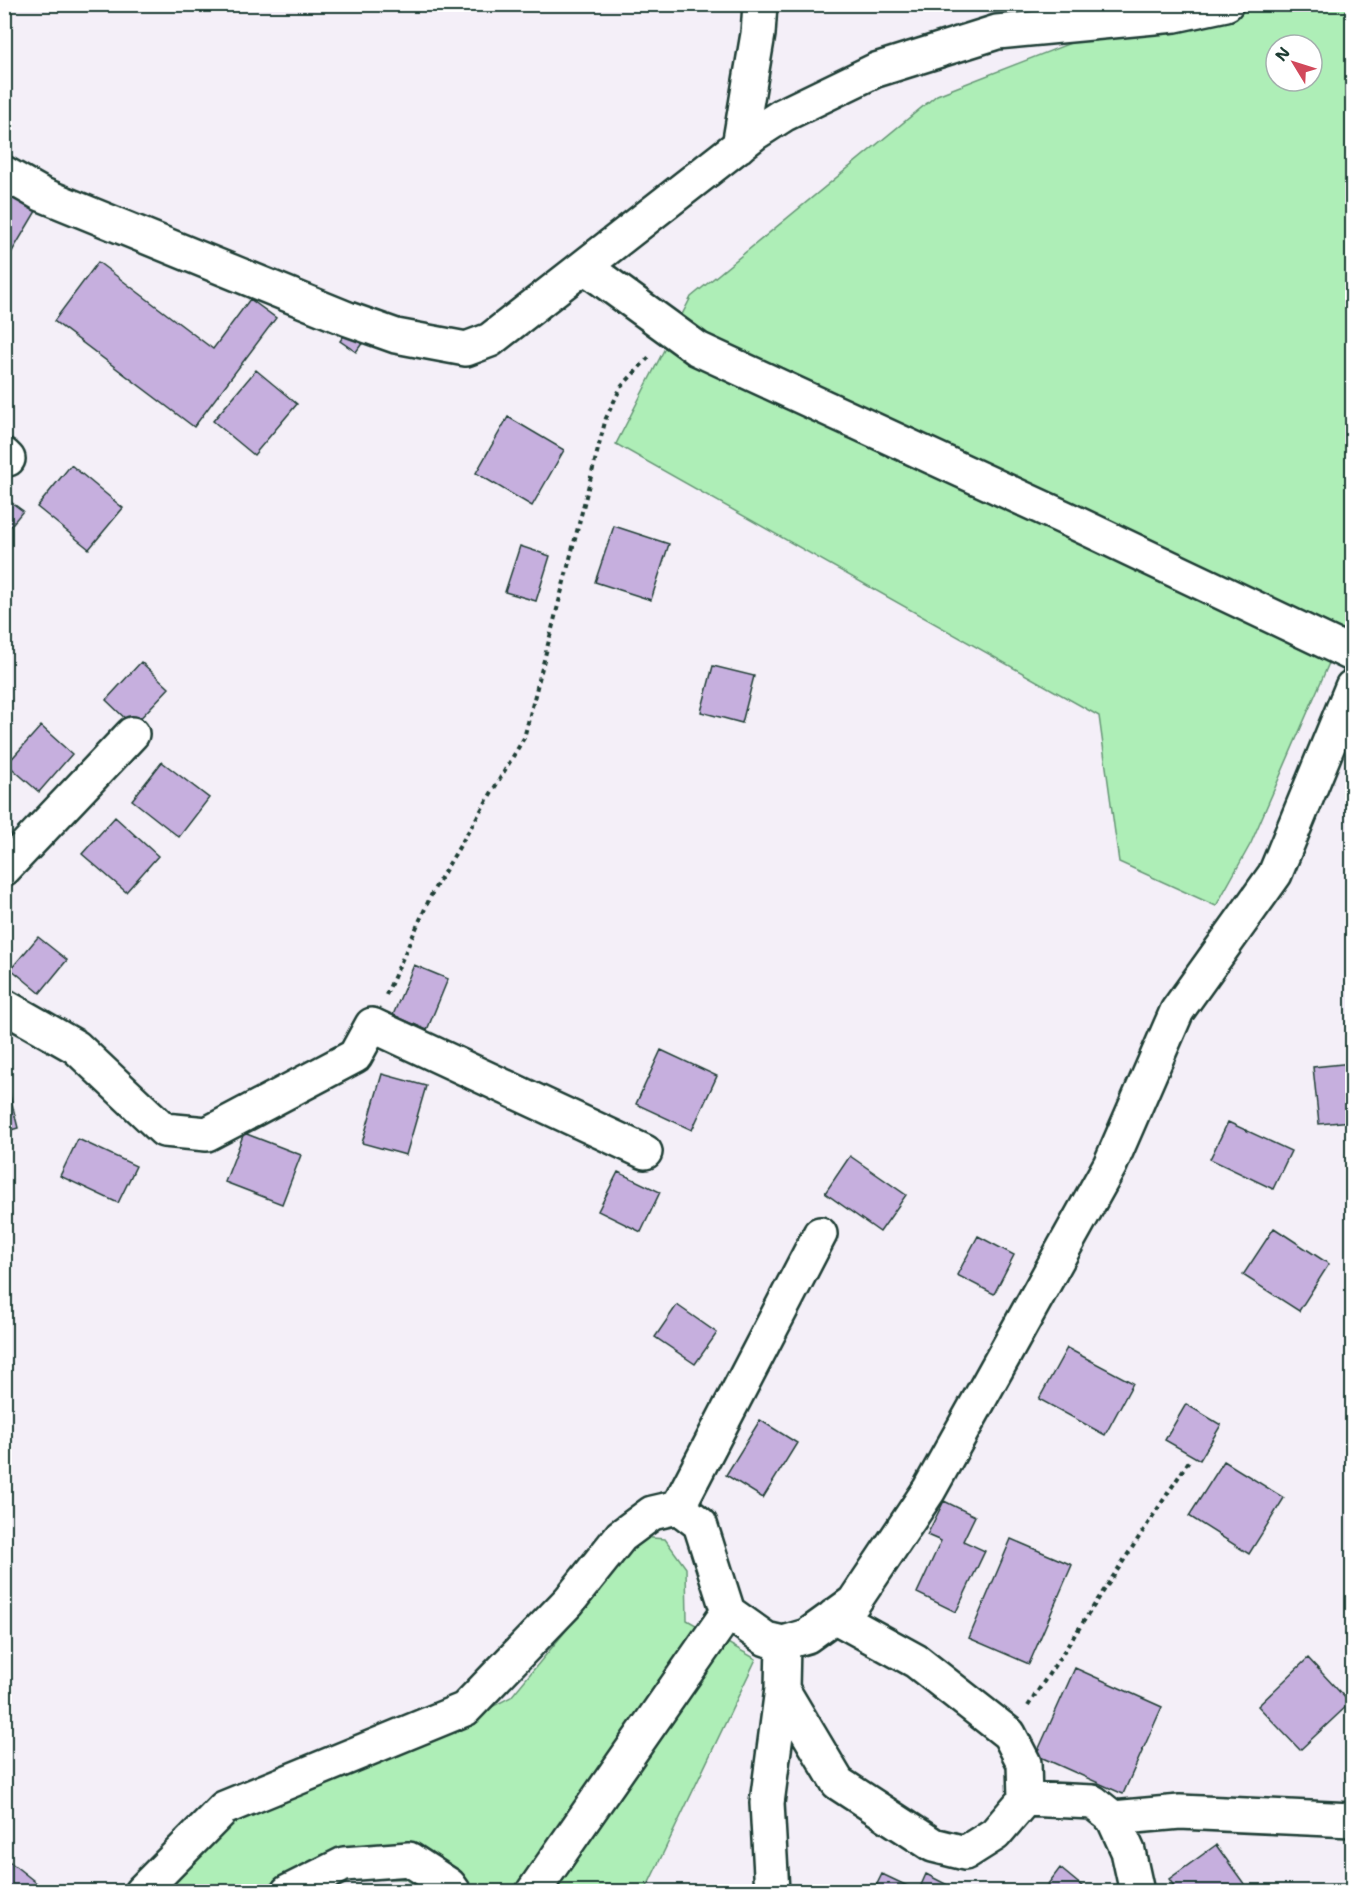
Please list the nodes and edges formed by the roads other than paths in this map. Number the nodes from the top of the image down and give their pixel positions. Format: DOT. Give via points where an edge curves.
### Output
graph roads {
  1 [pos="760,4"];
  2 [pos="1226,4"];
  3 [pos="739,146"];
  4 [pos="4,173"];
  5 [pos="585,267"];
  6 [pos="1353,654"];
  7 [pos="1353,687"];
  8 [pos="132,734"];
  9 [pos="4,869"];
  10 [pos="4,1006"];
  11 [pos="645,1152"];
  12 [pos="820,1234"];
  13 [pos="678,1507"];
  14 [pos="728,1612"];
  15 [pos="834,1617"];
  16 [pos="783,1643"];
  17 [pos="782,1689"];
  18 [pos="1025,1799"];
  19 [pos="1113,1818"];
  20 [pos="1353,1820"];
  21 [pos="141,1892"];
  22 [pos="288,1892"];
  23 [pos="454,1892"];
  24 [pos="533,1892"];
  25 [pos="772,1892"];
  26 [pos="1137,1892"];
  1 -- 3 [label="street"];
  2 -- 3 [label="street" via="1175,15 997,32 876,70 783,115"];
  3 -- 5 [label="street"];
  4 -- 5 [label="street" via="40,194 348,319 396,336 466,350 490,340"];
  5 -- 6 [label="street" via="698,349"];
  7 -- 15 [label="street" via="1275,874 1177,1011 1110,1165 929,1490 854,1602"];
  8 -- 9 [label="street"];
  10 -- 11 [label="street" via="76,1047 164,1130 207,1134 355,1056 372,1026"];
  12 -- 13 [label="street"];
  13 -- 14 [label="street" via="700,1524"];
  13 -- 21 [label="street" via="652,1513 621,1536 569,1601 465,1710 224,1808"];
  14 -- 16 [label="street" via="766,1639"];
  14 -- 24 [label="street"];
  15 -- 16 [label="street" via="807,1636"];
  15 -- 18 [label="street" via="916,1661 1009,1734 1024,1763"];
  16 -- 17 [label="street"];
  17 -- 18 [label="street" via="838,1783 933,1845 965,1853 995,1834"];
  17 -- 25 [label="street" via="767,1803"];
  18 -- 19 [label="street" via="1093,1802"];
  19 -- 20 [label="street" via="1180,1812"];
  19 -- 26 [label="street" via="1128,1851"];
  22 -- 23 [label="street" via="344,1864 409,1859"];
}
